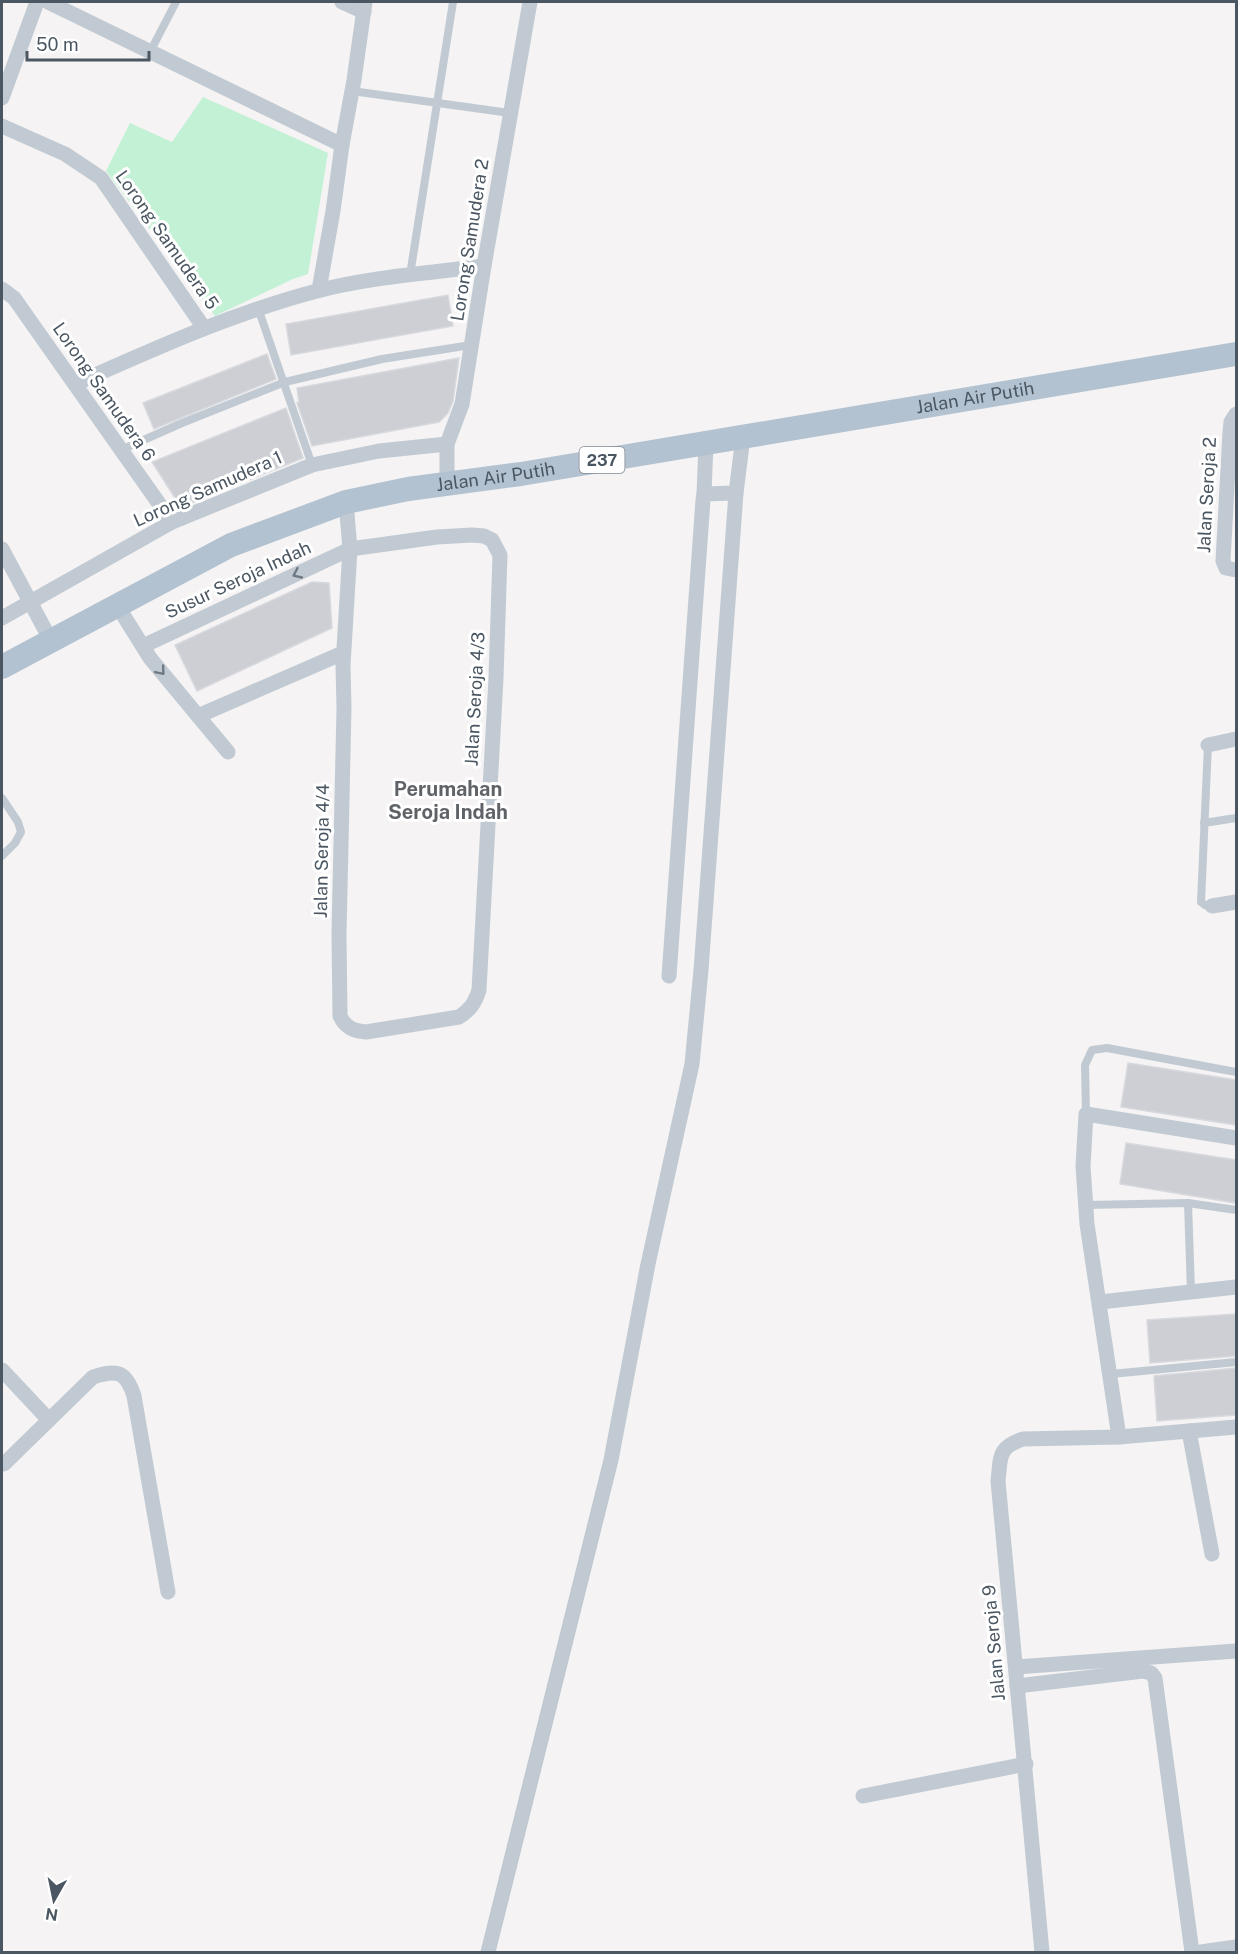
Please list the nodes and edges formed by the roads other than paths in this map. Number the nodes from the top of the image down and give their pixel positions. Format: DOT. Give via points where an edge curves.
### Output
graph roads {
  1 [pos="37,2"];
  2 [pos="48,2"];
  3 [pos="176,2"];
  4 [pos="342,2"];
  5 [pos="453,2"];
  6 [pos="530,2"];
  7 [pos="364,7"];
  8 [pos="150,52"];
  9 [pos="352,91"];
  10 [pos="2,98"];
  11 [pos="437,102"];
  12 [pos="510,112"];
  13 [pos="2,126"];
  14 [pos="342,145"];
  15 [pos="484,266"];
  16 [pos="410,275"];
  17 [pos="2,289"];
  18 [pos="319,290"];
  19 [pos="258,308"];
  20 [pos="204,328"];
  21 [pos="473,345"];
  22 [pos="1236,354"];
  23 [pos="285,382"];
  24 [pos="75,384"];
  25 [pos="1236,414"];
  26 [pos="743,437"];
  27 [pos="706,442"];
  28 [pos="447,444"];
  29 [pos="121,450"];
  30 [pos="312,465"];
  31 [pos="447,483"];
  32 [pos="736,493"];
  33 [pos="704,494"];
  34 [pos="1231,494"];
  35 [pos="346,502"];
  36 [pos="172,522"];
  37 [pos="2,549"];
  38 [pos="350,549"];
  39 [pos="1236,570"];
  40 [pos="30,602"];
  41 [pos="117,605"];
  42 [pos="2,618"];
  43 [pos="50,639"];
  44 [pos="143,646"];
  45 [pos="343,653"];
  46 [pos="2,667"];
  47 [pos="198,716"];
  48 [pos="1236,739"];
  49 [pos="1208,745"];
  50 [pos="228,752"];
  51 [pos="2,798"];
  52 [pos="1236,819"];
  53 [pos="1204,823"];
  54 [pos="2,856"];
  55 [pos="1236,902"];
  56 [pos="1212,906"];
  57 [pos="669,976"];
  58 [pos="468,1011"];
  59 [pos="1236,1072"];
  60 [pos="1086,1114"];
  61 [pos="1236,1138"];
  62 [pos="1188,1203"];
  63 [pos="1086,1205"];
  64 [pos="1236,1210"];
  65 [pos="1236,1287"];
  66 [pos="1191,1292"];
  67 [pos="1100,1302"];
  68 [pos="1236,1362"];
  69 [pos="2,1370"];
  70 [pos="1111,1374"];
  71 [pos="49,1420"];
  72 [pos="1236,1427"];
  73 [pos="1189,1431"];
  74 [pos="1119,1437"];
  75 [pos="4,1464"];
  76 [pos="1212,1554"];
  77 [pos="168,1592"];
  78 [pos="1236,1651"];
  79 [pos="1016,1667"];
  80 [pos="1017,1686"];
  81 [pos="1026,1764"];
  82 [pos="863,1796"];
  83 [pos="1236,1947"];
  84 [pos="1040,1952"];
  85 [pos="488,1953"];
  86 [pos="1192,1953"];
  87 [pos="1202,1953"];
  1 -- 10 [label="street"];
  2 -- 8 [label="street"];
  3 -- 8 [label="lane"];
  4 -- 7 [label="street"];
  5 -- 11 [label="lane"];
  6 -- 12 [label="street, Lorong Samudera 2"];
  7 -- 9 [label="street"];
  8 -- 14 [label="street"];
  9 -- 11 [label="lane"];
  9 -- 14 [label="street"];
  11 -- 12 [label="lane"];
  11 -- 16 [label="lane"];
  12 -- 15 [label="street, Lorong Samudera 2"];
  13 -- 20 [label="street, Lorong Samudera 5" via="65,154 101,178"];
  14 -- 18 [label="street"];
  15 -- 16 [label="street"];
  15 -- 21 [label="street, Lorong Samudera 2"];
  16 -- 18 [label="street"];
  17 -- 24 [label="street, Lorong Samudera 6" via="14,298"];
  18 -- 19 [label="street"];
  19 -- 20 [label="street"];
  19 -- 23 [label="lane"];
  20 -- 24 [label="street"];
  21 -- 23 [label="lane" via="382,359"];
  21 -- 28 [label="street, Lorong Samudera 2" via="462,404"];
  22 -- 26 [label="main road, Jalan Air Putih / 237"];
  23 -- 29 [label="lane"];
  23 -- 30 [label="lane"];
  24 -- 29 [label="street, Lorong Samudera 6"];
  25 -- 34 [label="street, Jalan Seroja 2" via="1231,422"];
  26 -- 27 [label="main road, Jalan Air Putih / 237"];
  26 -- 32 [label="street"];
  27 -- 31 [label="main road, Jalan Air Putih / 237"];
  27 -- 33 [label="street"];
  28 -- 30 [label="street, Lorong Samudera 1" via="379,450"];
  28 -- 31 [label="street, Lorong Samudera 2"];
  29 -- 36 [label="street, Lorong Samudera 6"];
  30 -- 36 [label="street, Lorong Samudera 1"];
  31 -- 35 [label="main road, Jalan Air Putih / 237"];
  32 -- 33 [label="street"];
  32 -- 85 [label="street" via="692,1064 648,1264 611,1460"];
  33 -- 57 [label="street"];
  34 -- 39 [label="street, Jalan Seroja 2" via="1223,561 1226,568"];
  35 -- 38 [label="street, Jalan Seroja 4/4"];
  35 -- 41 [label="main road, Jalan Air Putih / 237" via="231,545"];
  36 -- 40 [label="street, Lorong Samudera 1"];
  37 -- 40 [label="street"];
  38 -- 44 [label="street, Susur Seroja Indah, one-way"];
  38 -- 45 [label="street, Jalan Seroja 4/4"];
  38 -- 58 [label="street, Jalan Seroja 4/3" via="436,537 484,536 492,540 500,555 479,990"];
  40 -- 42 [label="street, Lorong Samudera 1"];
  40 -- 43 [label="street"];
  41 -- 43 [label="main road, Jalan Air Putih / 237"];
  41 -- 44 [label="street"];
  43 -- 46 [label="main road, Jalan Air Putih / 237"];
  44 -- 47 [label="street, one-way"];
  45 -- 47 [label="street"];
  45 -- 58 [label="street, Jalan Seroja 4/4" via="339,934 342,1022 356,1032 366,1032 459,1017"];
  47 -- 50 [label="street"];
  48 -- 49 [label="street"];
  49 -- 53 [label="lane"];
  51 -- 54 [label="lane" via="21,832"];
  52 -- 53 [label="lane"];
  53 -- 56 [label="lane" via="1201,902"];
  55 -- 56 [label="street"];
  59 -- 60 [label="lane" via="1107,1048 1092,1050 1085,1065"];
  60 -- 61 [label="street"];
  60 -- 63 [label="street"];
  62 -- 63 [label="lane"];
  62 -- 64 [label="lane"];
  62 -- 66 [label="lane"];
  63 -- 67 [label="street"];
  65 -- 66 [label="street"];
  66 -- 67 [label="street"];
  67 -- 70 [label="street"];
  68 -- 70 [label="lane"];
  69 -- 71 [label="street"];
  70 -- 74 [label="street"];
  71 -- 75 [label="street"];
  71 -- 77 [label="street" via="93,1377 119,1374 129,1381"];
  72 -- 73 [label="street, Jalan Seroja 9"];
  73 -- 74 [label="street, Jalan Seroja 9"];
  73 -- 76 [label="street"];
  74 -- 79 [label="street, Jalan Seroja 9" via="1023,1439 1009,1444 1001,1454 998,1481"];
  78 -- 79 [label="street"];
  79 -- 80 [label="street, Jalan Seroja 9"];
  80 -- 81 [label="street, Jalan Seroja 9"];
  80 -- 86 [label="street" via="1143,1671 1155,1678"];
  81 -- 82 [label="street"];
  81 -- 84 [label="street, Jalan Seroja 9"];
  83 -- 87 [label="street"];
}
